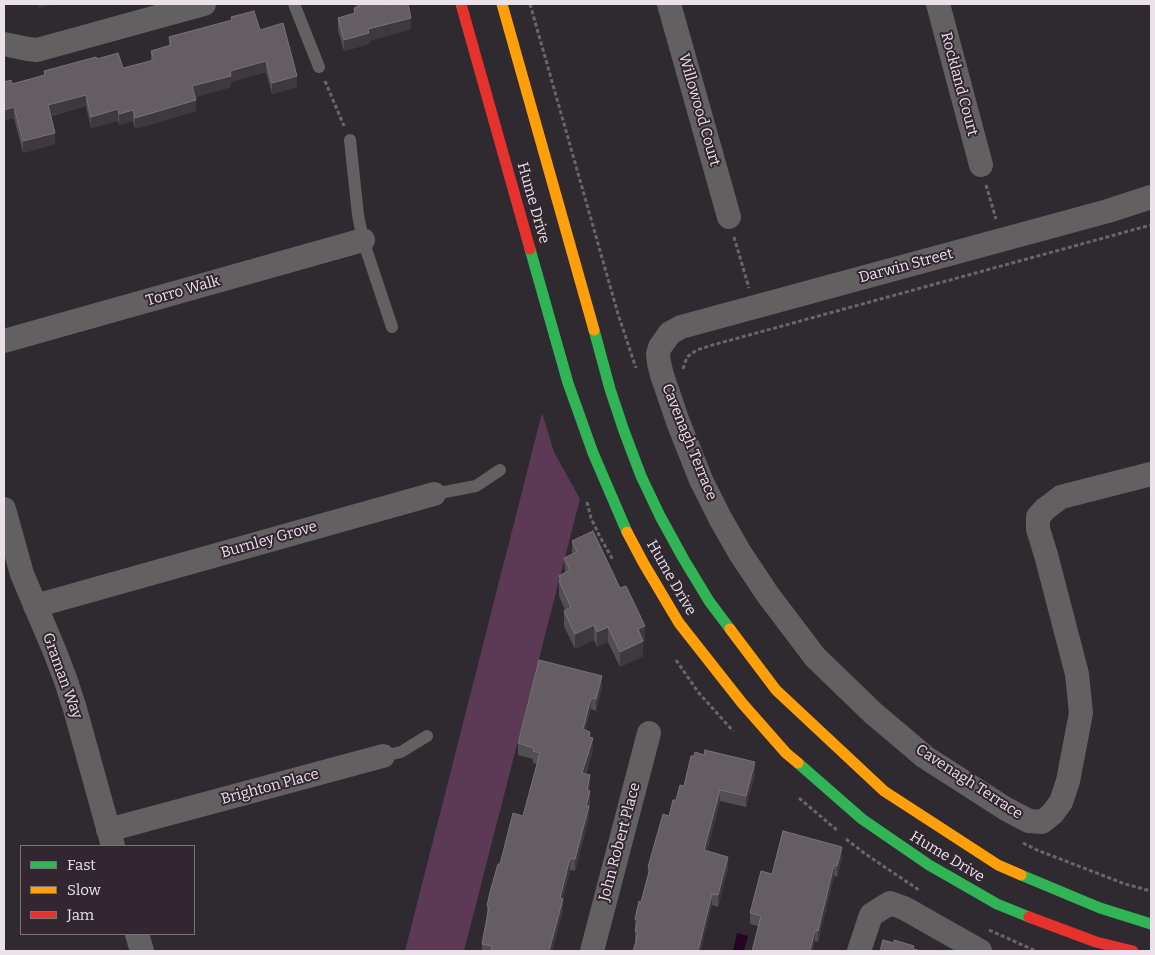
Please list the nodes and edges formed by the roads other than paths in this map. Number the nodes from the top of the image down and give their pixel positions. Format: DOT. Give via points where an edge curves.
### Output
graph roads {
  1 [pos="204,4"];
  2 [pos="294,4"];
  3 [pos="461,4"];
  4 [pos="502,4"];
  5 [pos="669,4"];
  6 [pos="938,4"];
  7 [pos="4,44"];
  8 [pos="319,66"];
  9 [pos="350,140"];
  10 [pos="981,165"];
  11 [pos="1151,197"];
  12 [pos="729,217"];
  13 [pos="363,240"];
  14 [pos="392,326"];
  15 [pos="4,341"];
  16 [pos="664,341"];
  17 [pos="500,470"];
  18 [pos="1151,474"];
  19 [pos="434,494"];
  20 [pos="4,509"];
  21 [pos="34,606"];
  22 [pos="649,733"];
  23 [pos="427,736"];
  24 [pos="383,756"];
  25 [pos="111,838"];
  26 [pos="1151,924"];
  27 [pos="137,935"];
  28 [pos="142,951"];
  29 [pos="592,951"];
  30 [pos="859,951"];
  31 [pos="980,951"];
  32 [pos="1133,951"];
  1 -- 7 [label="street" via="37,50"];
  2 -- 8 [label="lane"];
  3 -- 32 [label="street, Hume Drive" via="565,374 582,423 627,532 679,623 786,753 862,819 929,865 997,904 1096,942"];
  4 -- 26 [label="street, Hume Drive" via="624,431 660,516 709,601 776,690 884,791 998,864 1100,908"];
  5 -- 12 [label="street, Willowood Court"];
  6 -- 10 [label="street, Rockland Court"];
  9 -- 13 [label="lane"];
  11 -- 16 [label="street, Darwin Street" via="681,327"];
  13 -- 14 [label="lane"];
  13 -- 15 [label="street, Torro Walk"];
  16 -- 18 [label="street, Cavenagh Terrace" via="658,354 662,375 678,422 720,518 768,595 815,657 873,713 925,756 1029,821 1042,822 1061,802 1081,713 1077,674 1038,529 1038,517 1061,497"];
  17 -- 19 [label="lane, Burnley Grove" via="476,486"];
  19 -- 21 [label="street, Burnley Grove"];
  20 -- 21 [label="street, Graman Way"];
  21 -- 25 [label="street, Graman Way" via="66,681"];
  22 -- 29 [label="street, John Robert Place"];
  23 -- 24 [label="lane, Brighton Place" via="401,752"];
  24 -- 25 [label="street, Brighton Place"];
  27 -- 28 [label="street"];
  30 -- 31 [label="street" via="871,915 890,903"];
}
